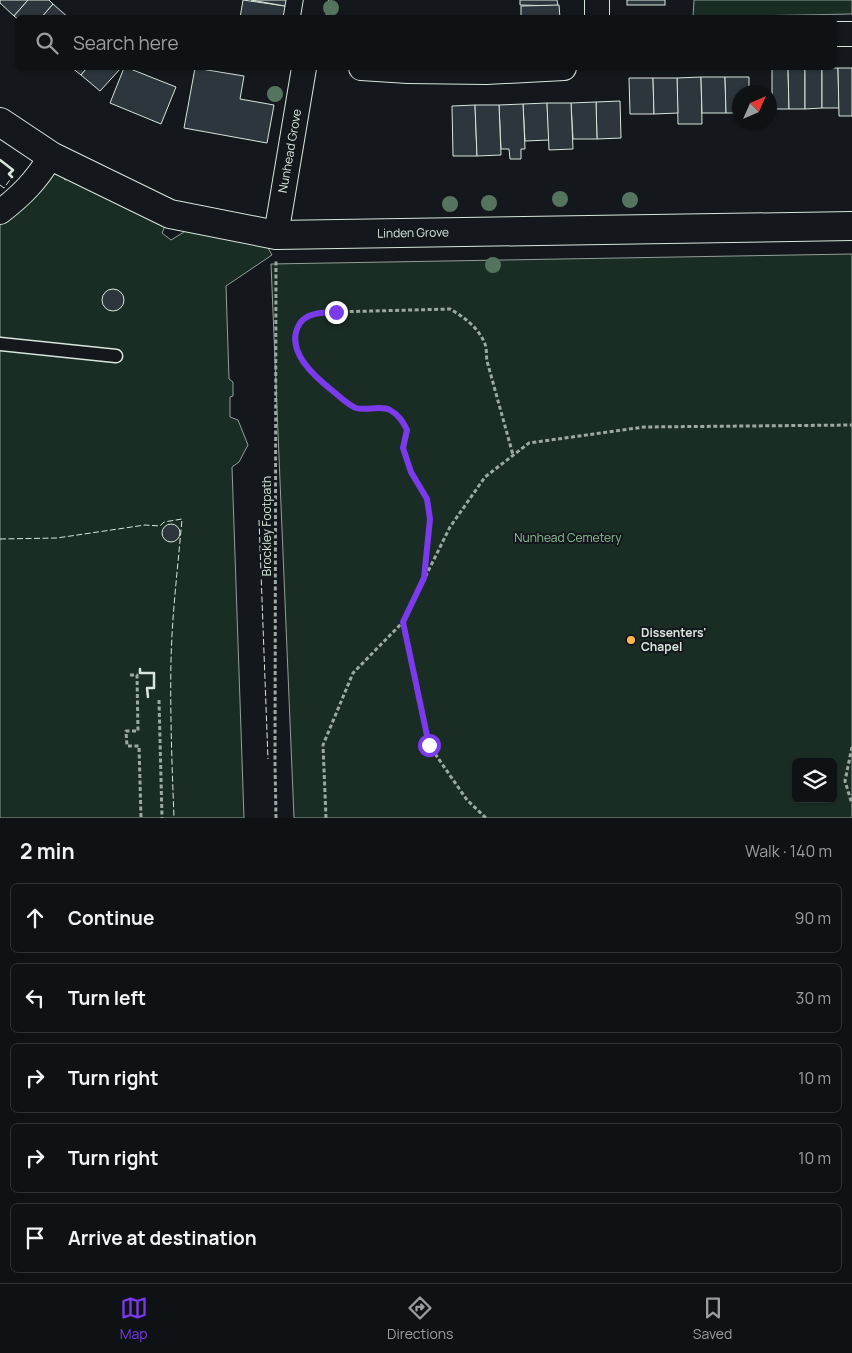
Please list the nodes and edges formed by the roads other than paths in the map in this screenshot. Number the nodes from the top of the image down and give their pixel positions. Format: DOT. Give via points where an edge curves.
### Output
graph roads {
  1 [pos="316,0"];
  2 [pos="597,0"];
  3 [pos="314,15"];
  4 [pos="597,15"];
  5 [pos="837,34"];
  6 [pos="852,34"];
  7 [pos="304,70"];
  8 [pos="392,70"];
  9 [pos="525,70"];
  10 [pos="0,122"];
  11 [pos="51,156"];
  12 [pos="0,212"];
  13 [pos="852,226"];
  14 [pos="276,235"];
  15 [pos="0,344"];
  16 [pos="116,356"];
  1 -- 3 [label="street"];
  2 -- 4 [label="street"];
  5 -- 6 [label="street"];
  7 -- 14 [label="street, Nunhead Grove"];
  8 -- 9 [label="street"];
  10 -- 11 [label="street, Linden Grove"];
  11 -- 12 [label="street" via="32,185"];
  11 -- 14 [label="street, Linden Grove" via="170,214"];
  13 -- 14 [label="street, Linden Grove"];
  15 -- 16 [label="lane"];
}
